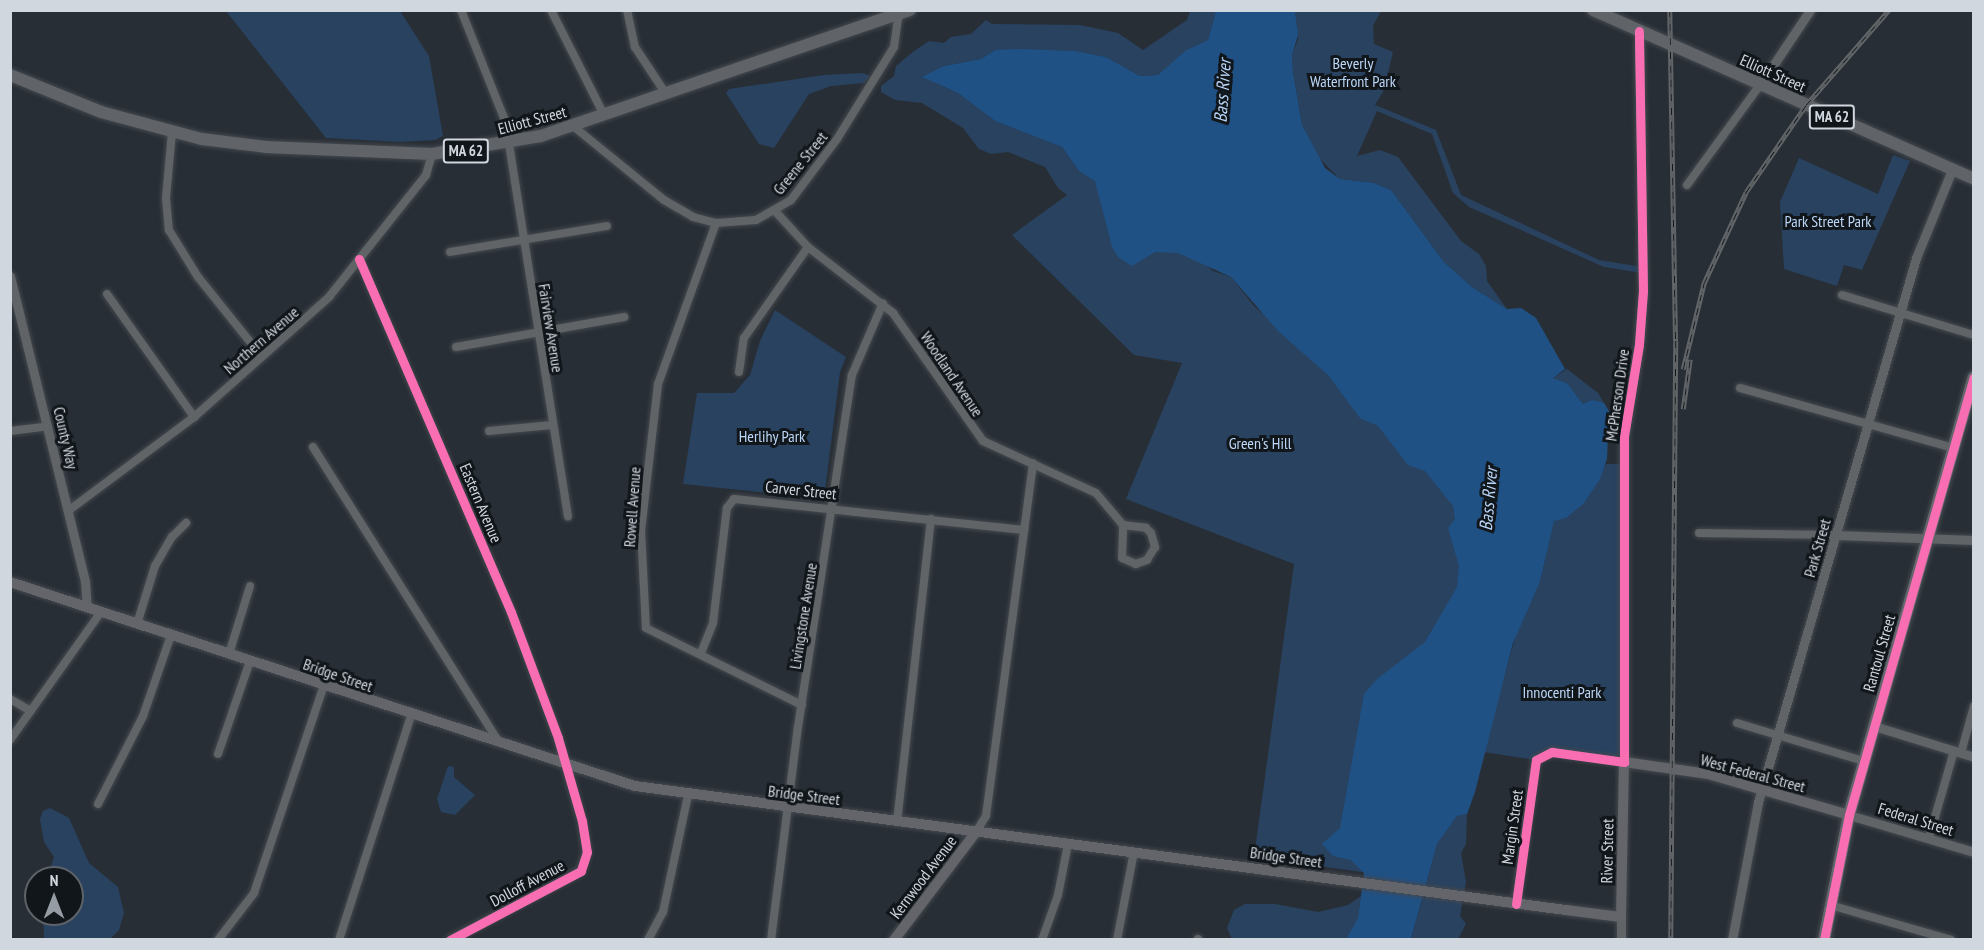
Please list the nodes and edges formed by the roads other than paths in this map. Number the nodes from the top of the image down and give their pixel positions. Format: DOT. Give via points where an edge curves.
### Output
graph roads {
  1 [pos="461,10"];
  2 [pos="551,10"];
  3 [pos="627,10"];
  4 [pos="910,10"];
  5 [pos="1593,10"];
  6 [pos="1810,10"];
  7 [pos="898,16"];
  8 [pos="1639,31"];
  9 [pos="10,75"];
  10 [pos="1760,85"];
  11 [pos="666,94"];
  12 [pos="604,114"];
  13 [pos="573,126"];
  14 [pos="172,132"];
  15 [pos="509,144"];
  16 [pos="432,154"];
  17 [pos="1952,170"];
  18 [pos="1974,179"];
  19 [pos="1687,185"];
  20 [pos="775,212"];
  21 [pos="716,223"];
  22 [pos="607,226"];
  23 [pos="523,240"];
  24 [pos="808,247"];
  25 [pos="450,252"];
  26 [pos="359,259"];
  27 [pos="10,276"];
  28 [pos="107,294"];
  29 [pos="1842,295"];
  30 [pos="883,303"];
  31 [pos="1899,314"];
  32 [pos="624,317"];
  33 [pos="538,332"];
  34 [pos="1974,335"];
  35 [pos="456,347"];
  36 [pos="262,357"];
  37 [pos="739,372"];
  38 [pos="1974,377"];
  39 [pos="1740,388"];
  40 [pos="194,417"];
  41 [pos="1869,424"];
  42 [pos="553,425"];
  43 [pos="48,426"];
  44 [pos="10,430"];
  45 [pos="489,431"];
  46 [pos="313,447"];
  47 [pos="1953,448"];
  48 [pos="1033,463"];
  49 [pos="834,507"];
  50 [pos="68,511"];
  51 [pos="568,516"];
  52 [pos="931,519"];
  53 [pos="186,523"];
  54 [pos="1123,525"];
  55 [pos="1024,530"];
  56 [pos="1699,533"];
  57 [pos="1836,535"];
  58 [pos="1928,538"];
  59 [pos="1974,540"];
  60 [pos="10,582"];
  61 [pos="250,586"];
  62 [pos="87,607"];
  63 [pos="101,612"];
  64 [pos="137,624"];
  65 [pos="171,635"];
  66 [pos="701,653"];
  67 [pos="229,654"];
  68 [pos="250,661"];
  69 [pos="324,685"];
  70 [pos="10,699"];
  71 [pos="802,705"];
  72 [pos="1974,706"];
  73 [pos="31,711"];
  74 [pos="411,716"];
  75 [pos="1737,723"];
  76 [pos="1874,726"];
  77 [pos="1779,736"];
  78 [pos="10,740"];
  79 [pos="498,741"];
  80 [pos="1958,752"];
  81 [pos="218,754"];
  82 [pos="1540,755"];
  83 [pos="1974,757"];
  84 [pos="1624,762"];
  85 [pos="1864,762"];
  86 [pos="564,763"];
  87 [pos="1762,789"];
  88 [pos="688,795"];
  89 [pos="98,804"];
  90 [pos="790,808"];
  91 [pos="1849,815"];
  92 [pos="897,822"];
  93 [pos="976,832"];
  94 [pos="1929,838"];
  95 [pos="1068,844"];
  96 [pos="1134,852"];
  97 [pos="1974,852"];
  98 [pos="1516,904"];
  99 [pos="1830,905"];
  100 [pos="1621,917"];
  101 [pos="218,939"];
  102 [pos="339,939"];
  103 [pos="450,939"];
  104 [pos="648,939"];
  105 [pos="771,939"];
  106 [pos="894,939"];
  107 [pos="1042,939"];
  108 [pos="1117,939"];
  109 [pos="1621,939"];
  110 [pos="1732,939"];
  111 [pos="1824,939"];
  112 [pos="1951,939"];
  1 -- 15 [label="street, Fairview Avenue" via="500,108"];
  2 -- 12 [label="street"];
  3 -- 11 [label="street" via="635,47"];
  4 -- 7 [label="main road, Elliott Street / MA 62"];
  5 -- 8 [label="main road, Elliott Street / MA 62"];
  6 -- 10 [label="street"];
  7 -- 11 [label="main road, Elliott Street / MA 62"];
  7 -- 20 [label="street, Greene Street" via="894,47 852,117 791,200"];
  8 -- 10 [label="main road, Elliott Street / MA 62"];
  8 -- 84 [label="street, McPherson Drive" via="1643,291 1624,436"];
  9 -- 14 [label="main road, Elliott Street / MA 62" via="101,112"];
  10 -- 17 [label="main road, Elliott Street / MA 62"];
  10 -- 19 [label="street"];
  11 -- 12 [label="main road, Elliott Street / MA 62"];
  12 -- 13 [label="main road, Elliott Street / MA 62"];
  13 -- 15 [label="main road, Elliott Street / MA 62"];
  13 -- 21 [label="street, Greene Street" via="664,200 693,217"];
  14 -- 16 [label="main road, Elliott Street / MA 62" via="243,145"];
  14 -- 36 [label="street" via="166,198 169,230 198,277"];
  15 -- 16 [label="main road, Elliott Street / MA 62"];
  15 -- 23 [label="street, Fairview Avenue"];
  16 -- 26 [label="street, Northern Avenue" via="426,175"];
  17 -- 18 [label="main road, Elliott Street / MA 62"];
  17 -- 31 [label="street, Park Street" via="1923,238"];
  20 -- 21 [label="street, Greene Street" via="742,223"];
  20 -- 24 [label="street, Woodland Avenue"];
  21 -- 66 [label="street, Rowell Avenue" via="658,384 641,530 646,628"];
  22 -- 23 [label="street"];
  23 -- 25 [label="street"];
  23 -- 33 [label="street, Fairview Avenue"];
  24 -- 30 [label="street, Woodland Avenue"];
  24 -- 37 [label="street" via="744,338"];
  26 -- 36 [label="street, Northern Avenue" via="329,297"];
  26 -- 86 [label="street, Eastern Avenue" via="511,612"];
  27 -- 43 [label="street, County Way"];
  28 -- 40 [label="street"];
  29 -- 31 [label="street"];
  30 -- 48 [label="street, Woodland Avenue" via="913,338 983,441"];
  30 -- 49 [label="street, Livingstone Avenue" via="852,375"];
  31 -- 34 [label="street"];
  31 -- 41 [label="street, Park Street"];
  32 -- 33 [label="street"];
  33 -- 35 [label="street"];
  33 -- 42 [label="street, Fairview Avenue"];
  36 -- 40 [label="street, Northern Avenue"];
  38 -- 47 [label="highway, Rantoul Street"];
  39 -- 41 [label="street"];
  40 -- 50 [label="street, Northern Avenue"];
  41 -- 47 [label="street"];
  41 -- 57 [label="street, Park Street"];
  42 -- 45 [label="street"];
  42 -- 51 [label="street, Fairview Avenue"];
  43 -- 44 [label="street"];
  43 -- 50 [label="street, County Way"];
  46 -- 79 [label="street"];
  47 -- 58 [label="highway, Rantoul Street"];
  48 -- 54 [label="street, Woodland Avenue" via="1096,493"];
  48 -- 55 [label="street"];
  49 -- 52 [label="street, Carver Street"];
  49 -- 66 [label="street, Carver Street" via="745,497 730,502 713,623"];
  49 -- 71 [label="street, Livingstone Avenue"];
  50 -- 62 [label="street, County Way" via="85,581"];
  52 -- 55 [label="street, Carver Street"];
  52 -- 92 [label="street"];
  53 -- 64 [label="street" via="172,537 155,566"];
  54 -- 54 [label="street" via="1146,528 1151,533 1155,548 1147,560 1136,564 1122,558"];
  55 -- 93 [label="street" via="986,816"];
  56 -- 57 [label="street"];
  57 -- 58 [label="street"];
  57 -- 77 [label="street, Park Street"];
  58 -- 59 [label="street"];
  58 -- 76 [label="highway, Rantoul Street"];
  60 -- 62 [label="main road, Bridge Street"];
  61 -- 67 [label="street"];
  62 -- 63 [label="main road, Bridge Street"];
  63 -- 64 [label="main road, Bridge Street"];
  63 -- 73 [label="street"];
  64 -- 65 [label="main road, Bridge Street"];
  65 -- 67 [label="main road, Bridge Street"];
  65 -- 89 [label="street" via="143,716"];
  66 -- 71 [label="street, Rowell Avenue"];
  67 -- 68 [label="main road, Bridge Street"];
  68 -- 69 [label="main road, Bridge Street"];
  68 -- 81 [label="street"];
  69 -- 74 [label="main road, Bridge Street"];
  69 -- 101 [label="street" via="254,893"];
  70 -- 73 [label="street"];
  71 -- 90 [label="street, Livingstone Avenue"];
  72 -- 80 [label="street"];
  73 -- 78 [label="street"];
  74 -- 79 [label="main road, Bridge Street"];
  74 -- 102 [label="street"];
  75 -- 77 [label="street"];
  76 -- 80 [label="street"];
  76 -- 85 [label="highway, Rantoul Street"];
  77 -- 85 [label="street"];
  77 -- 87 [label="street, Park Street"];
  79 -- 86 [label="main road, Bridge Street"];
  80 -- 83 [label="street"];
  80 -- 94 [label="street"];
  82 -- 84 [label="street, West Federal Street"];
  82 -- 98 [label="street, Margin Street" via="1535,765"];
  84 -- 87 [label="main road, West Federal Street" via="1708,774"];
  84 -- 100 [label="main road, River Street"];
  85 -- 91 [label="highway, Rantoul Street"];
  86 -- 88 [label="main road, Bridge Street" via="635,786"];
  86 -- 103 [label="street, Dolloff Avenue" via="582,821 587,862 581,871"];
  87 -- 91 [label="main road, West Federal Street"];
  87 -- 110 [label="street, Park Street"];
  88 -- 90 [label="main road, Bridge Street"];
  88 -- 104 [label="street" via="663,912"];
  90 -- 92 [label="main road, Bridge Street"];
  90 -- 105 [label="street, Livingstone Avenue"];
  91 -- 94 [label="street, Federal Street"];
  91 -- 99 [label="highway, Rantoul Street"];
  92 -- 93 [label="main road, Bridge Street"];
  93 -- 95 [label="main road, Bridge Street"];
  93 -- 106 [label="main road, Kernwood Avenue"];
  94 -- 97 [label="street, Federal Street"];
  95 -- 96 [label="main road, Bridge Street"];
  95 -- 107 [label="street" via="1058,895"];
  96 -- 98 [label="main road, Bridge Street"];
  96 -- 108 [label="street"];
  98 -- 100 [label="main road, Bridge Street"];
  99 -- 111 [label="highway, Rantoul Street"];
  99 -- 112 [label="street"];
  100 -- 109 [label="street, River Street"];
}
